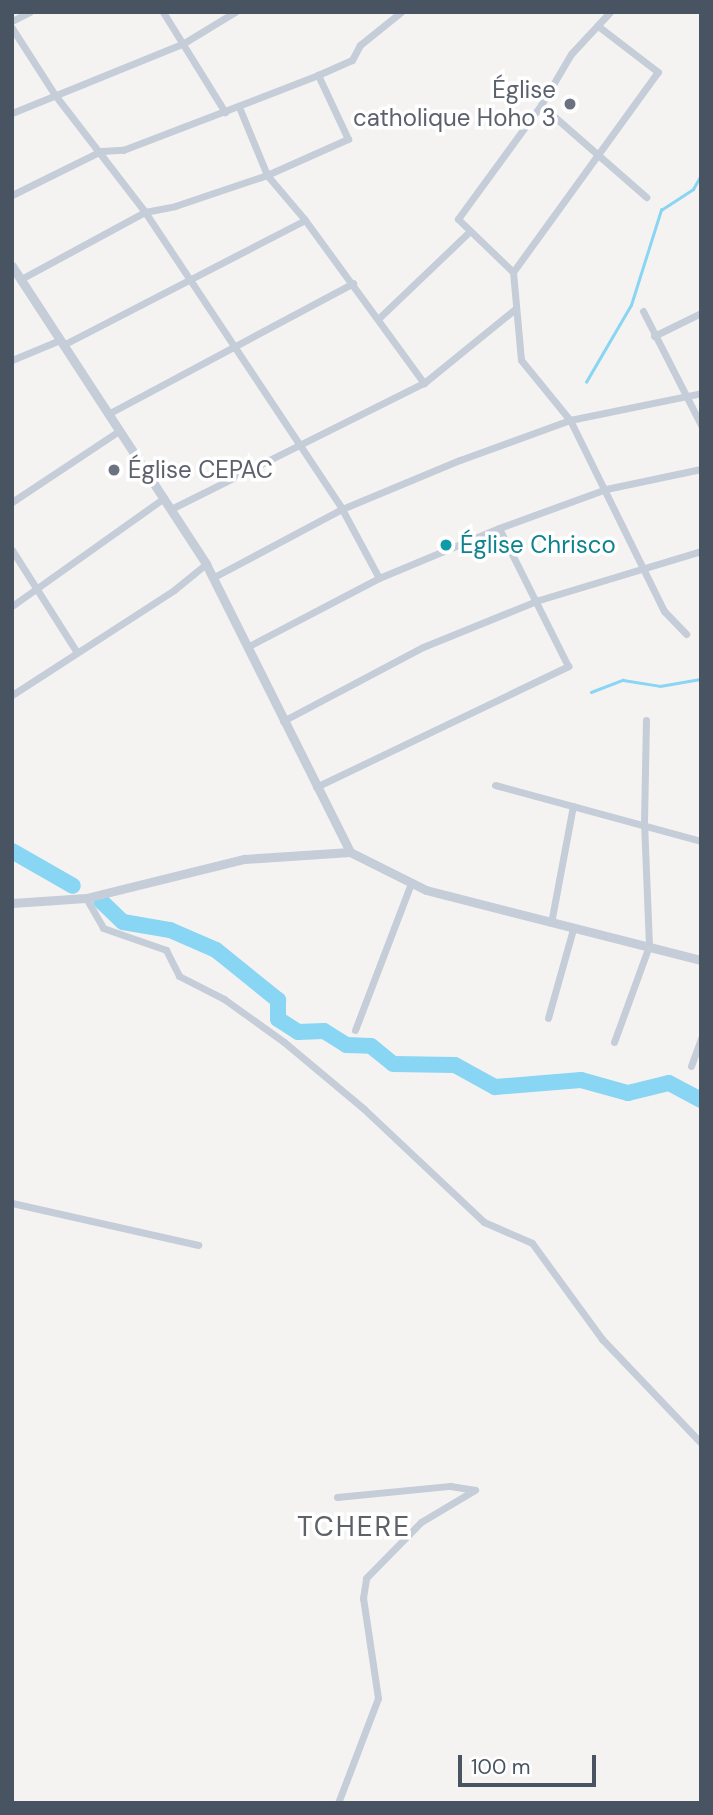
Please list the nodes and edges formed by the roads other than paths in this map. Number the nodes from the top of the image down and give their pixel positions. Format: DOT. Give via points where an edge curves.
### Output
graph roads {
  1 [pos="30,12"];
  2 [pos="163,12"];
  3 [pos="235,12"];
  4 [pos="610,12"];
  5 [pos="399,13"];
  6 [pos="12,22"];
  7 [pos="598,26"];
  8 [pos="12,28"];
  9 [pos="184,43"];
  10 [pos="318,75"];
  11 [pos="55,95"];
  12 [pos="541,105"];
  13 [pos="239,107"];
  14 [pos="225,112"];
  15 [pos="12,113"];
  16 [pos="101,151"];
  17 [pos="600,157"];
  18 [pos="267,175"];
  19 [pos="12,195"];
  20 [pos="646,197"];
  21 [pos="145,212"];
  22 [pos="305,220"];
  23 [pos="468,233"];
  24 [pos="513,272"];
  25 [pos="16,273"];
  26 [pos="190,282"];
  27 [pos="353,283"];
  28 [pos="515,309"];
  29 [pos="643,312"];
  30 [pos="701,313"];
  31 [pos="379,318"];
  32 [pos="654,336"];
  33 [pos="62,342"];
  34 [pos="233,346"];
  35 [pos="12,360"];
  36 [pos="424,383"];
  37 [pos="701,393"];
  38 [pos="685,398"];
  39 [pos="108,414"];
  40 [pos="570,420"];
  41 [pos="701,425"];
  42 [pos="119,431"];
  43 [pos="299,443"];
  44 [pos="701,469"];
  45 [pos="606,489"];
  46 [pos="164,498"];
  47 [pos="12,502"];
  48 [pos="171,509"];
  49 [pos="342,509"];
  50 [pos="499,528"];
  51 [pos="12,550"];
  52 [pos="701,551"];
  53 [pos="206,564"];
  54 [pos="645,566"];
  55 [pos="214,577"];
  56 [pos="379,578"];
  57 [pos="37,589"];
  58 [pos="539,600"];
  59 [pos="12,606"];
  60 [pos="686,634"];
  61 [pos="249,646"];
  62 [pos="76,651"];
  63 [pos="12,695"];
  64 [pos="646,720"];
  65 [pos="283,721"];
  66 [pos="495,786"];
  67 [pos="317,787"];
  68 [pos="573,806"];
  69 [pos="644,823"];
  70 [pos="701,841"];
  71 [pos="350,852"];
  72 [pos="411,883"];
  73 [pos="86,898"];
  74 [pos="12,903"];
  75 [pos="551,923"];
  76 [pos="573,929"];
  77 [pos="649,946"];
  78 [pos="701,960"];
  79 [pos="548,1018"];
  80 [pos="355,1030"];
  81 [pos="701,1038"];
  82 [pos="614,1042"];
  83 [pos="691,1066"];
  84 [pos="12,1203"];
  85 [pos="198,1245"];
  86 [pos="701,1443"];
  87 [pos="337,1497"];
  88 [pos="338,1803"];
  1 -- 6 [label="street"];
  2 -- 9 [label="street"];
  3 -- 9 [label="street"];
  4 -- 7 [label="street"];
  5 -- 10 [label="street" via="360,45 352,60"];
  7 -- 12 [label="street" via="571,54"];
  7 -- 17 [label="street" via="658,72"];
  8 -- 11 [label="street"];
  9 -- 11 [label="street"];
  9 -- 14 [label="street"];
  10 -- 13 [label="street"];
  10 -- 18 [label="street" via="348,139"];
  11 -- 15 [label="street"];
  11 -- 16 [label="street"];
  12 -- 17 [label="street"];
  12 -- 23 [label="street" via="458,219"];
  13 -- 14 [label="street"];
  13 -- 18 [label="street"];
  14 -- 16 [label="street" via="123,150"];
  16 -- 19 [label="street"];
  16 -- 21 [label="street"];
  17 -- 20 [label="street"];
  17 -- 24 [label="street"];
  18 -- 21 [label="street"];
  18 -- 22 [label="street"];
  21 -- 25 [label="street"];
  21 -- 26 [label="street"];
  22 -- 26 [label="street"];
  22 -- 27 [label="street"];
  23 -- 24 [label="street"];
  23 -- 31 [label="street"];
  24 -- 28 [label="street"];
  25 -- 33 [label="street"];
  26 -- 33 [label="street"];
  26 -- 34 [label="street"];
  27 -- 31 [label="street"];
  27 -- 34 [label="street"];
  28 -- 36 [label="street"];
  28 -- 40 [label="street" via="521,360"];
  29 -- 32 [label="street"];
  30 -- 32 [label="street"];
  31 -- 36 [label="street"];
  32 -- 38 [label="street"];
  33 -- 35 [label="street"];
  33 -- 39 [label="street"];
  34 -- 39 [label="street"];
  34 -- 43 [label="street"];
  36 -- 43 [label="street"];
  37 -- 38 [label="street"];
  38 -- 40 [label="street"];
  38 -- 41 [label="street"];
  39 -- 42 [label="street"];
  40 -- 45 [label="street"];
  40 -- 49 [label="street"];
  42 -- 46 [label="street"];
  42 -- 47 [label="street"];
  43 -- 48 [label="street"];
  43 -- 49 [label="street"];
  44 -- 45 [label="street"];
  45 -- 50 [label="street"];
  45 -- 54 [label="street"];
  46 -- 48 [label="street"];
  46 -- 57 [label="street"];
  48 -- 53 [label="street"];
  49 -- 55 [label="street"];
  49 -- 56 [label="street"];
  50 -- 56 [label="street"];
  50 -- 58 [label="street"];
  51 -- 57 [label="street"];
  52 -- 54 [label="street"];
  53 -- 55 [label="street"];
  53 -- 62 [label="street" via="174,590"];
  54 -- 58 [label="street"];
  54 -- 60 [label="street" via="664,611"];
  55 -- 61 [label="street"];
  56 -- 61 [label="street"];
  57 -- 59 [label="street"];
  57 -- 62 [label="street"];
  58 -- 65 [label="street" via="423,648"];
  58 -- 67 [label="street" via="568,666"];
  61 -- 65 [label="street"];
  62 -- 63 [label="street"];
  64 -- 69 [label="street"];
  65 -- 67 [label="street"];
  66 -- 68 [label="street"];
  67 -- 71 [label="street"];
  68 -- 69 [label="street"];
  68 -- 75 [label="street"];
  69 -- 70 [label="street"];
  69 -- 77 [label="street"];
  71 -- 72 [label="street"];
  71 -- 73 [label="street" via="244,859"];
  72 -- 75 [label="street"];
  72 -- 80 [label="street"];
  73 -- 74 [label="street"];
  73 -- 86 [label="street" via="103,928 166,950 179,976 223,999 284,1042 364,1109 484,1222 532,1243 602,1339"];
  75 -- 76 [label="street"];
  76 -- 77 [label="street"];
  76 -- 79 [label="street"];
  77 -- 78 [label="street"];
  77 -- 82 [label="street"];
  81 -- 83 [label="street"];
  84 -- 85 [label="street"];
  87 -- 88 [label="street" via="450,1486 475,1490 421,1522 366,1578 363,1598 378,1698"];
}
